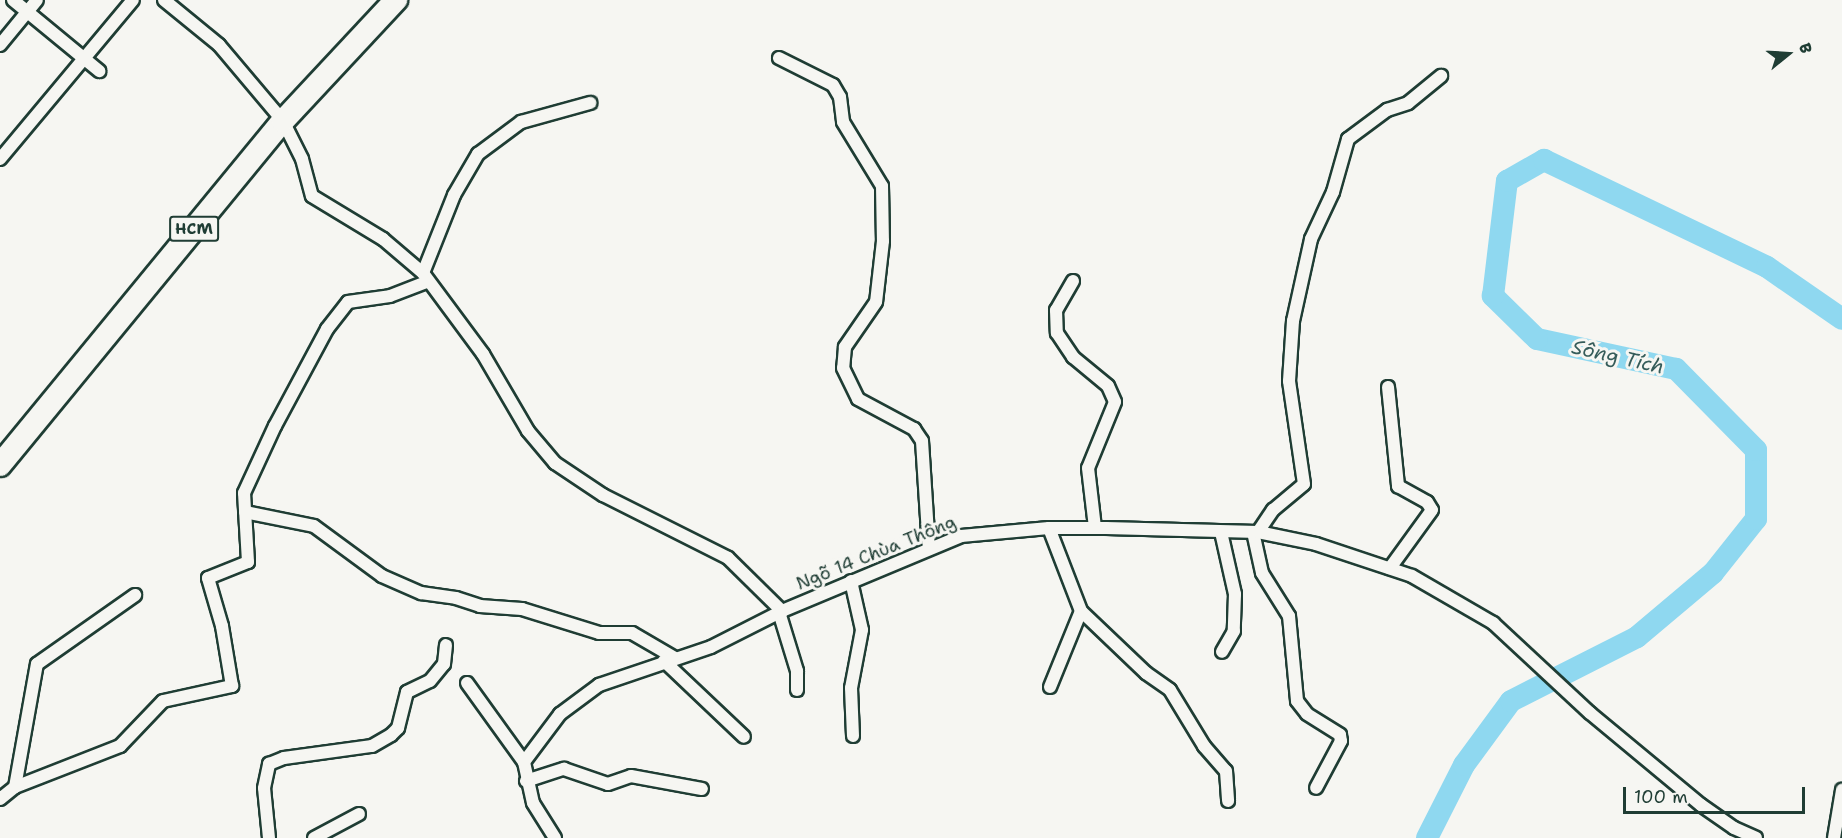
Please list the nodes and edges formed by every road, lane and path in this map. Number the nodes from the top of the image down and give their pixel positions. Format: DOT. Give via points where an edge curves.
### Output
graph roads {
  1 [pos="13,0"];
  2 [pos="37,0"];
  3 [pos="132,0"];
  4 [pos="164,0"];
  5 [pos="396,0"];
  6 [pos="27,12"];
  7 [pos="0,45"];
  8 [pos="84,58"];
  9 [pos="779,58"];
  10 [pos="99,71"];
  11 [pos="1442,76"];
  12 [pos="590,103"];
  13 [pos="283,120"];
  14 [pos="0,159"];
  15 [pos="425,278"];
  16 [pos="1072,281"];
  17 [pos="1388,387"];
  18 [pos="0,465"];
  19 [pos="245,512"];
  20 [pos="1049,528"];
  21 [pos="1095,528"];
  22 [pos="1221,532"];
  23 [pos="1256,532"];
  24 [pos="929,549"];
  25 [pos="1390,568"];
  26 [pos="851,581"];
  27 [pos="135,595"];
  28 [pos="781,611"];
  29 [pos="1082,611"];
  30 [pos="446,645"];
  31 [pos="1222,652"];
  32 [pos="669,659"];
  33 [pos="467,683"];
  34 [pos="1050,687"];
  35 [pos="797,690"];
  36 [pos="853,736"];
  37 [pos="744,737"];
  38 [pos="524,762"];
  39 [pos="526,781"];
  40 [pos="15,787"];
  41 [pos="1316,788"];
  42 [pos="702,789"];
  43 [pos="1842,790"];
  44 [pos="0,799"];
  45 [pos="1228,801"];
  46 [pos="359,814"];
  47 [pos="269,838"];
  48 [pos="314,838"];
  49 [pos="555,838"];
  50 [pos="1756,838"];
  51 [pos="1834,838"];
  1 -- 6 [label="street"];
  2 -- 6 [label="street"];
  3 -- 8 [label="street"];
  4 -- 13 [label="street" via="219,45"];
  5 -- 13 [label="highway, HCM"];
  6 -- 7 [label="street"];
  6 -- 8 [label="street"];
  8 -- 10 [label="street"];
  8 -- 14 [label="street"];
  9 -- 24 [label="street" via="833,85 840,97 843,122 882,186 883,242 877,296 871,313 845,347 843,368 858,399 914,429 922,441"];
  11 -- 23 [label="street" via="1348,139 1333,192 1311,239 1293,321 1289,381 1304,484 1273,510"];
  12 -- 15 [label="street" via="521,122 478,154 454,195"];
  13 -- 15 [label="street" via="302,159 312,196 383,239"];
  13 -- 18 [label="highway, HCM"];
  15 -- 19 [label="street" via="390,296 352,299 327,328 244,493"];
  15 -- 28 [label="street" via="483,354 528,431 555,463 603,495 728,558"];
  16 -- 21 [label="street" via="1056,310 1057,333 1073,357 1108,386 1115,402 1088,468"];
  17 -- 25 [label="street" via="1398,486 1427,502 1432,510"];
  19 -- 32 [label="street" via="314,526 382,576 421,593 480,606 522,609 599,633 632,633"];
  19 -- 40 [label="street" via="248,562 208,578 222,627 232,686 163,701 120,746"];
  20 -- 21 [label="street, Ngõ 14 Chùa Thông"];
  20 -- 24 [label="street, Ngõ 14 Chùa Thông" via="972,533"];
  20 -- 29 [label="street"];
  21 -- 22 [label="street, Ngõ 14 Chùa Thông"];
  22 -- 23 [label="street, Ngõ 14 Chùa Thông"];
  22 -- 31 [label="street" via="1235,594 1234,631"];
  23 -- 25 [label="street, Ngõ 14 Chùa Thông" via="1326,547"];
  23 -- 41 [label="street" via="1262,573 1289,616 1297,701 1307,714 1340,735 1341,741"];
  24 -- 26 [label="street, Ngõ 14 Chùa Thông"];
  25 -- 50 [label="street, Ngõ 14 Chùa Thông" via="1455,599 1493,623 1590,712 1701,804 1734,828"];
  26 -- 28 [label="street, Ngõ 14 Chùa Thông"];
  26 -- 36 [label="street" via="862,630 851,688"];
  27 -- 40 [label="street" via="37,664"];
  28 -- 32 [label="street, Ngõ 14 Chùa Thông" via="711,646"];
  28 -- 35 [label="street"];
  29 -- 34 [label="street"];
  29 -- 45 [label="street" via="1146,673 1170,690 1204,746 1226,771"];
  30 -- 47 [label="street" via="444,664 430,681 410,688 398,728 391,735 372,746 284,758 269,764 264,788"];
  32 -- 37 [label="street"];
  32 -- 38 [label="street, Ngõ 14 Chùa Thông" via="609,681 578,698 555,720"];
  33 -- 38 [label="street"];
  38 -- 39 [label="street"];
  39 -- 42 [label="street" via="564,769 608,784 631,776"];
  39 -- 49 [label="street" via="533,802"];
  40 -- 44 [label="street"];
  43 -- 51 [label="street"];
  46 -- 48 [label="street"];
}
